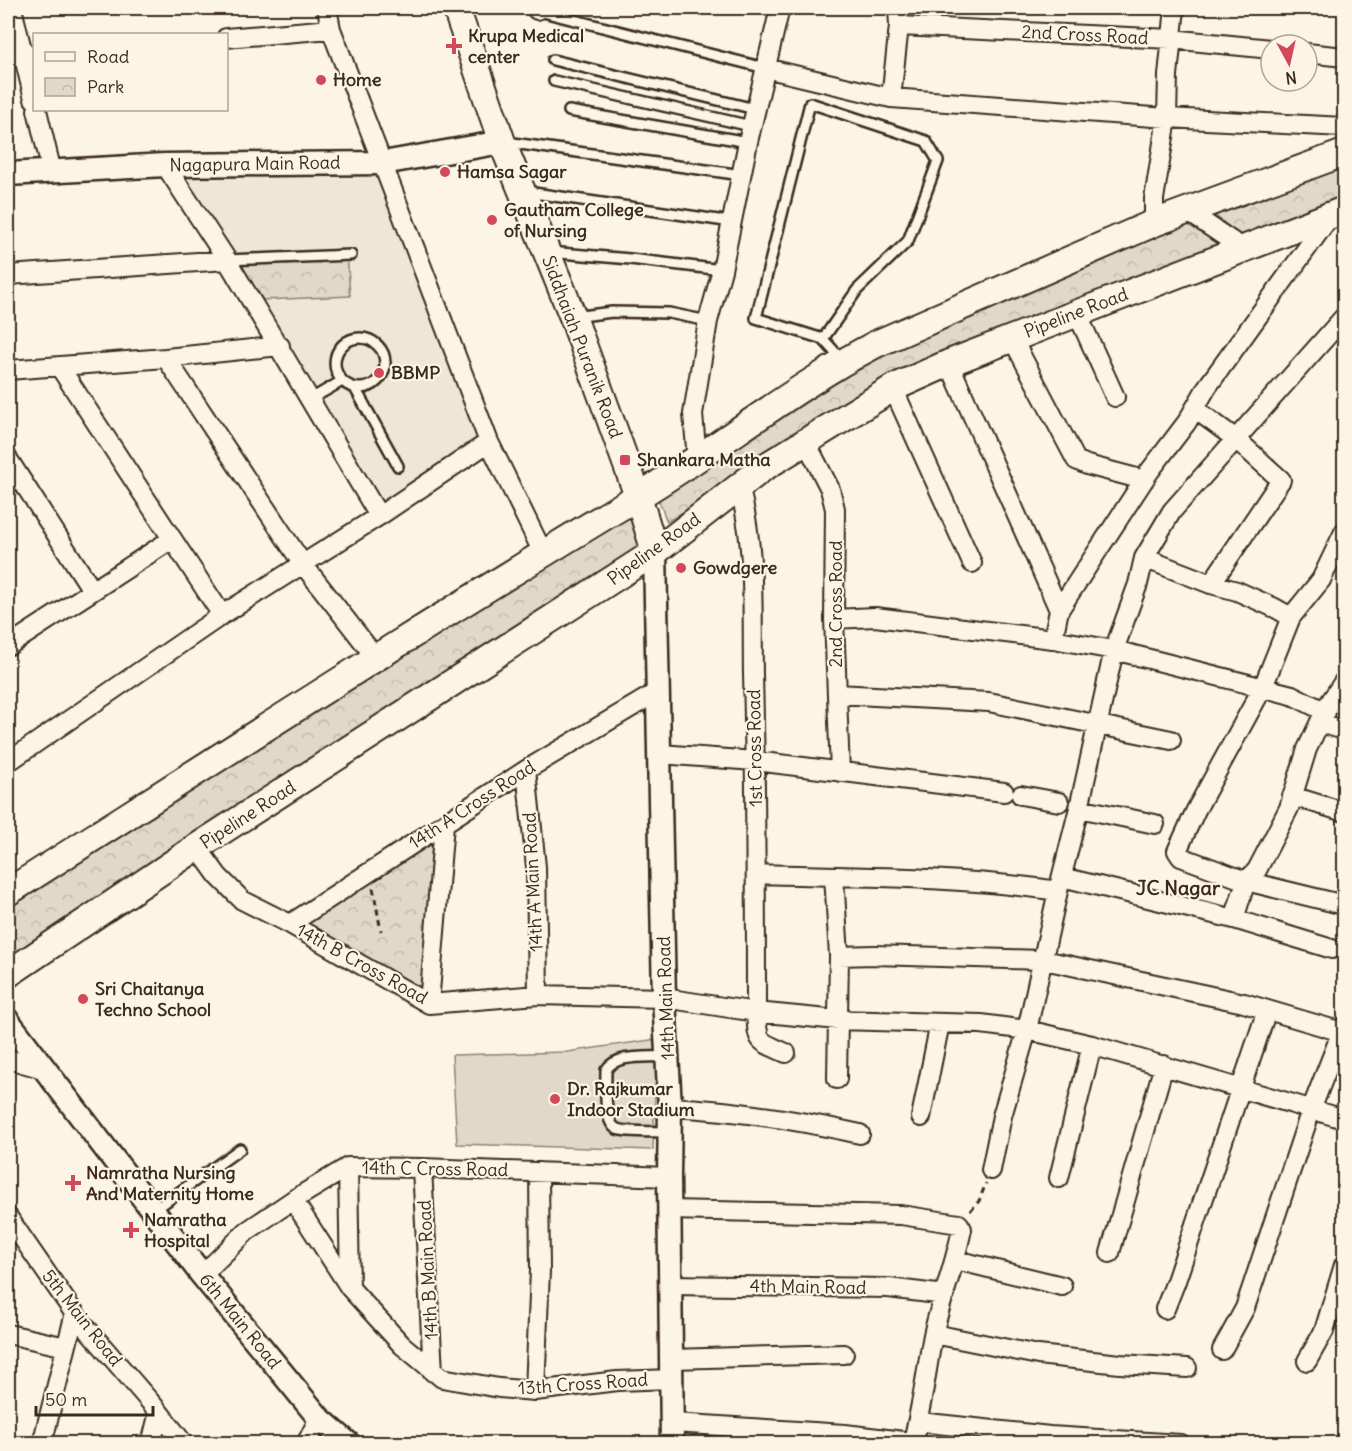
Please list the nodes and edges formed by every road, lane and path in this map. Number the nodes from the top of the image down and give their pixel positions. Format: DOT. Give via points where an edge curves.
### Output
graph roads {
  1 [pos="12,8"];
  2 [pos="327,8"];
  3 [pos="456,8"];
  4 [pos="534,8"];
  5 [pos="780,8"];
  6 [pos="1175,8"];
  7 [pos="899,17"];
  8 [pos="330,29"];
  9 [pos="228,38"];
  10 [pos="1171,39"];
  11 [pos="1259,48"];
  12 [pos="1319,54"];
  13 [pos="22,56"];
  14 [pos="1344,57"];
  15 [pos="553,60"];
  16 [pos="765,68"];
  17 [pos="554,81"];
  18 [pos="33,95"];
  19 [pos="891,98"];
  20 [pos="37,111"];
  21 [pos="568,111"];
  22 [pos="1167,118"];
  23 [pos="751,126"];
  24 [pos="1344,127"];
  25 [pos="501,142"];
  26 [pos="1344,153"];
  27 [pos="383,163"];
  28 [pos="165,165"];
  29 [pos="52,172"];
  30 [pos="8,174"];
  31 [pos="742,175"];
  32 [pos="523,192"];
  33 [pos="1187,211"];
  34 [pos="1338,212"];
  35 [pos="732,222"];
  36 [pos="1154,223"];
  37 [pos="1242,248"];
  38 [pos="545,251"];
  39 [pos="351,255"];
  40 [pos="228,260"];
  41 [pos="722,270"];
  42 [pos="8,275"];
  43 [pos="1077,313"];
  44 [pos="573,317"];
  45 [pos="1344,317"];
  46 [pos="708,321"];
  47 [pos="1012,338"];
  48 [pos="823,339"];
  49 [pos="280,346"];
  50 [pos="166,358"];
  51 [pos="843,362"];
  52 [pos="949,363"];
  53 [pos="59,366"];
  54 [pos="8,370"];
  55 [pos="342,381"];
  56 [pos="355,388"];
  57 [pos="893,388"];
  58 [pos="1115,397"];
  59 [pos="311,399"];
  60 [pos="1195,408"];
  61 [pos="1236,439"];
  62 [pos="489,442"];
  63 [pos="806,442"];
  64 [pos="8,459"];
  65 [pos="698,459"];
  66 [pos="398,466"];
  67 [pos="1144,480"];
  68 [pos="739,486"];
  69 [pos="638,496"];
  70 [pos="379,516"];
  71 [pos="1344,532"];
  72 [pos="172,539"];
  73 [pos="656,552"];
  74 [pos="543,553"];
  75 [pos="1144,558"];
  76 [pos="972,562"];
  77 [pos="302,563"];
  78 [pos="1211,584"];
  79 [pos="92,590"];
  80 [pos="1059,610"];
  81 [pos="222,615"];
  82 [pos="1291,617"];
  83 [pos="834,619"];
  84 [pos="11,636"];
  85 [pos="1053,639"];
  86 [pos="1114,650"];
  87 [pos="376,658"];
  88 [pos="1344,681"];
  89 [pos="1263,687"];
  90 [pos="657,692"];
  91 [pos="837,693"];
  92 [pos="1323,718"];
  93 [pos="1096,725"];
  94 [pos="1344,730"];
  95 [pos="1171,740"];
  96 [pos="660,754"];
  97 [pos="755,761"];
  98 [pos="8,762"];
  99 [pos="526,770"];
  100 [pos="840,772"];
  101 [pos="1292,796"];
  102 [pos="1059,802"];
  103 [pos="1079,808"];
  104 [pos="1344,812"];
  105 [pos="444,824"];
  106 [pos="1155,824"];
  107 [pos="198,848"];
  108 [pos="370,871"];
  109 [pos="757,874"];
  110 [pos="834,876"];
  111 [pos="1246,881"];
  112 [pos="1060,884"];
  113 [pos="8,891"];
  114 [pos="1344,905"];
  115 [pos="1234,919"];
  116 [pos="290,924"];
  117 [pos="381,931"];
  118 [pos="1332,949"];
  119 [pos="839,956"];
  120 [pos="1044,960"];
  121 [pos="8,974"];
  122 [pos="538,995"];
  123 [pos="664,998"];
  124 [pos="429,1004"];
  125 [pos="1267,1010"];
  126 [pos="756,1012"];
  127 [pos="838,1020"];
  128 [pos="8,1021"];
  129 [pos="940,1023"];
  130 [pos="1343,1029"];
  131 [pos="1028,1030"];
  132 [pos="1092,1045"];
  133 [pos="786,1053"];
  134 [pos="668,1056"];
  135 [pos="8,1059"];
  136 [pos="1164,1065"];
  137 [pos="44,1069"];
  138 [pos="837,1079"];
  139 [pos="1240,1087"];
  140 [pos="670,1107"];
  141 [pos="1311,1110"];
  142 [pos="921,1117"];
  143 [pos="1344,1119"];
  144 [pos="670,1132"];
  145 [pos="860,1134"];
  146 [pos="240,1149"];
  147 [pos="348,1167"];
  148 [pos="422,1168"];
  149 [pos="991,1170"];
  150 [pos="539,1172"];
  151 [pos="669,1177"];
  152 [pos="1059,1178"];
  153 [pos="293,1200"];
  154 [pos="154,1210"];
  155 [pos="669,1210"];
  156 [pos="8,1216"];
  157 [pos="959,1224"];
  158 [pos="1110,1253"];
  159 [pos="956,1260"];
  160 [pos="1344,1265"];
  161 [pos="202,1275"];
  162 [pos="670,1285"];
  163 [pos="1062,1286"];
  164 [pos="350,1288"];
  165 [pos="945,1295"];
  166 [pos="1165,1310"];
  167 [pos="75,1313"];
  168 [pos="8,1334"];
  169 [pos="934,1334"];
  170 [pos="66,1347"];
  171 [pos="1222,1350"];
  172 [pos="844,1354"];
  173 [pos="1307,1361"];
  174 [pos="1187,1368"];
  175 [pos="672,1369"];
  176 [pos="433,1372"];
  177 [pos="535,1391"];
  178 [pos="159,1412"];
  179 [pos="319,1418"];
  180 [pos="919,1422"];
  181 [pos="672,1433"];
  182 [pos="42,1443"];
  183 [pos="151,1443"];
  184 [pos="184,1443"];
  185 [pos="306,1443"];
  186 [pos="349,1443"];
  187 [pos="912,1443"];
  188 [pos="1180,1443"];
  1 -- 13 [label="street"];
  2 -- 8 [label="street"];
  3 -- 25 [label="main road, Siddhaiah Puranik Road"];
  4 -- 16 [label="lane"];
  5 -- 16 [label="street"];
  6 -- 10 [label="street"];
  7 -- 10 [label="street, 2nd Cross Road"];
  7 -- 19 [label="street"];
  8 -- 9 [label="street"];
  8 -- 27 [label="street"];
  10 -- 11 [label="street, 2nd Cross Road"];
  10 -- 22 [label="street"];
  12 -- 14 [label="street"];
  13 -- 18 [label="street"];
  15 -- 23 [label="lane"];
  16 -- 19 [label="street"];
  16 -- 23 [label="street"];
  17 -- 23 [label="lane"];
  19 -- 22 [label="street"];
  20 -- 29 [label="street"];
  21 -- 23 [label="lane"];
  22 -- 24 [label="street"];
  22 -- 36 [label="street"];
  23 -- 31 [label="street"];
  25 -- 27 [label="street, Nagapura Main Road"];
  25 -- 31 [label="lane"];
  25 -- 32 [label="main road, Siddhaiah Puranik Road"];
  26 -- 33 [label="main road"];
  27 -- 28 [label="street, Nagapura Main Road"];
  27 -- 62 [label="street"];
  28 -- 29 [label="street, Nagapura Main Road"];
  28 -- 40 [label="street"];
  29 -- 30 [label="street, Nagapura Main Road"];
  31 -- 35 [label="street"];
  32 -- 35 [label="lane"];
  32 -- 38 [label="main road, Siddhaiah Puranik Road"];
  33 -- 36 [label="main road"];
  33 -- 37 [label="street"];
  34 -- 37 [label="main road, Pipeline Road"];
  34 -- 60 [label="street"];
  35 -- 41 [label="street"];
  36 -- 51 [label="main road"];
  37 -- 43 [label="main road, Pipeline Road"];
  38 -- 41 [label="lane"];
  38 -- 44 [label="main road, Siddhaiah Puranik Road"];
  39 -- 40 [label="lane"];
  40 -- 42 [label="street"];
  40 -- 49 [label="street"];
  41 -- 46 [label="street"];
  43 -- 47 [label="main road, Pipeline Road"];
  43 -- 58 [label="street"];
  44 -- 46 [label="lane" via="612,312 669,313"];
  44 -- 69 [label="main road, Siddhaiah Puranik Road"];
  45 -- 61 [label="street"];
  46 -- 65 [label="street" via="693,414"];
  47 -- 52 [label="main road, Pipeline Road"];
  47 -- 67 [label="street" via="1076,459"];
  48 -- 48 [label="lane" via="756,318 810,103 926,141 938,161 908,241 857,290"];
  48 -- 51 [label="lane"];
  49 -- 50 [label="street"];
  49 -- 59 [label="street"];
  50 -- 53 [label="street"];
  50 -- 77 [label="street"];
  51 -- 65 [label="main road"];
  52 -- 57 [label="main road, Pipeline Road"];
  52 -- 80 [label="street"];
  53 -- 54 [label="street"];
  53 -- 72 [label="street"];
  55 -- 56 [label="lane"];
  55 -- 56 [label="lane" via="335,361 342,346 356,339 372,341 383,353 385,369 369,387"];
  55 -- 59 [label="lane"];
  56 -- 66 [label="lane"];
  57 -- 63 [label="main road, Pipeline Road"];
  57 -- 76 [label="street"];
  59 -- 70 [label="street"];
  60 -- 61 [label="street"];
  60 -- 67 [label="street"];
  61 -- 75 [label="street" via="1172,512"];
  61 -- 78 [label="street" via="1281,480"];
  62 -- 70 [label="street"];
  62 -- 74 [label="street"];
  63 -- 68 [label="main road, Pipeline Road"];
  63 -- 83 [label="street, 2nd Cross Road" via="835,504"];
  64 -- 79 [label="street"];
  65 -- 69 [label="main road"];
  67 -- 80 [label="street"];
  68 -- 73 [label="main road, Pipeline Road"];
  68 -- 97 [label="street, 1st Cross Road" via="750,535"];
  69 -- 73 [label="main road, Siddhaiah Puranik Road"];
  69 -- 74 [label="main road"];
  70 -- 77 [label="street"];
  71 -- 82 [label="street" via="1321,580"];
  72 -- 79 [label="street"];
  72 -- 81 [label="street"];
  73 -- 90 [label="street, 14th Main Road"];
  73 -- 107 [label="main road, Pipeline Road"];
  74 -- 87 [label="main road"];
  75 -- 78 [label="street"];
  75 -- 86 [label="street"];
  77 -- 81 [label="street"];
  77 -- 87 [label="street"];
  78 -- 82 [label="street" via="1237,591"];
  79 -- 84 [label="street"];
  80 -- 85 [label="street"];
  81 -- 98 [label="street"];
  82 -- 89 [label="street"];
  83 -- 85 [label="street" via="875,617"];
  83 -- 91 [label="street, 2nd Cross Road"];
  85 -- 86 [label="street"];
  86 -- 89 [label="street"];
  86 -- 93 [label="street"];
  87 -- 113 [label="main road"];
  88 -- 92 [label="street"];
  89 -- 92 [label="street" via="1292,695"];
  89 -- 111 [label="street" via="1177,851 1181,857"];
  90 -- 96 [label="street, 14th Main Road"];
  90 -- 99 [label="street, 14th A Cross Road"];
  91 -- 93 [label="street" via="989,702"];
  91 -- 100 [label="street, 2nd Cross Road"];
  92 -- 94 [label="street"];
  92 -- 101 [label="street" via="1307,749"];
  93 -- 95 [label="street"];
  93 -- 103 [label="street"];
  96 -- 97 [label="street"];
  96 -- 123 [label="street, 14th Main Road"];
  97 -- 100 [label="street"];
  97 -- 109 [label="street, 1st Cross Road"];
  99 -- 105 [label="street, 14th A Cross Road"];
  99 -- 122 [label="street, 14th A Main Road" via="536,867"];
  100 -- 102 [label="street"];
  101 -- 104 [label="street"];
  101 -- 111 [label="street" via="1257,870"];
  103 -- 106 [label="street"];
  103 -- 112 [label="street"];
  105 -- 108 [label="street, 14th A Cross Road"];
  105 -- 124 [label="street"];
  107 -- 116 [label="street, 14th B Cross Road" via="242,900"];
  107 -- 121 [label="main road, Pipeline Road"];
  108 -- 116 [label="street, 14th A Cross Road"];
  108 -- 117 [label="path"];
  109 -- 110 [label="street"];
  109 -- 126 [label="street, 1st Cross Road"];
  110 -- 112 [label="street" via="1027,886"];
  110 -- 119 [label="street"];
  111 -- 114 [label="street"];
  111 -- 115 [label="street"];
  112 -- 115 [label="street"];
  112 -- 120 [label="street"];
  115 -- 118 [label="street"];
  116 -- 124 [label="street, 14th B Cross Road"];
  119 -- 120 [label="street"];
  119 -- 127 [label="street"];
  120 -- 125 [label="street"];
  120 -- 131 [label="street"];
  122 -- 123 [label="street, 14th B Cross Road"];
  122 -- 124 [label="street, 14th B Cross Road"];
  123 -- 126 [label="street, 14th B Cross Road"];
  123 -- 134 [label="street, 14th Main Road"];
  125 -- 130 [label="street"];
  125 -- 139 [label="street"];
  126 -- 127 [label="street, 14th B Cross Road"];
  126 -- 133 [label="street, 1st Cross Road" via="758,1038"];
  127 -- 129 [label="street, 14th B Cross Road"];
  127 -- 138 [label="street"];
  128 -- 137 [label="street, 6th Main Road"];
  129 -- 131 [label="street, 14th B Cross Road"];
  129 -- 142 [label="street"];
  130 -- 141 [label="street"];
  131 -- 132 [label="street, 14th B Cross Road"];
  131 -- 149 [label="street" via="1002,1116"];
  132 -- 136 [label="street, 14th B Cross Road"];
  132 -- 152 [label="street"];
  134 -- 140 [label="street, 14th Main Road"];
  134 -- 144 [label="lane" via="618,1060 609,1065 607,1109 611,1124 619,1130"];
  135 -- 137 [label="street"];
  136 -- 139 [label="street, 14th B Cross Road"];
  136 -- 158 [label="street"];
  137 -- 154 [label="street, 6th Main Road"];
  139 -- 141 [label="street, 14th B Cross Road"];
  139 -- 166 [label="street"];
  140 -- 144 [label="street, 14th Main Road"];
  140 -- 145 [label="street" via="748,1113"];
  141 -- 143 [label="street, 14th B Cross Road"];
  141 -- 171 [label="street" via="1245,1308"];
  144 -- 151 [label="street, 14th Main Road"];
  146 -- 154 [label="lane"];
  147 -- 148 [label="street, 14th C Cross Road"];
  147 -- 153 [label="street, 14th C Cross Road"];
  147 -- 164 [label="street"];
  148 -- 150 [label="street, 14th C Cross Road"];
  148 -- 176 [label="street, 14th B Main Road"];
  149 -- 157 [label="path" via="979,1201"];
  150 -- 151 [label="street, 14th C Cross Road"];
  150 -- 177 [label="street"];
  151 -- 155 [label="street, 14th Main Road"];
  153 -- 161 [label="street, 14th C Cross Road" via="247,1231"];
  153 -- 164 [label="street, 13th Cross Road"];
  154 -- 161 [label="street, 6th Main Road"];
  155 -- 157 [label="street" via="901,1215"];
  155 -- 162 [label="street, 14th Main Road"];
  156 -- 167 [label="street, 5th Main Road"];
  157 -- 159 [label="street" via="962,1229"];
  159 -- 163 [label="street"];
  159 -- 165 [label="street"];
  160 -- 173 [label="street" via="1324,1330"];
  161 -- 179 [label="street, 6th Main Road"];
  162 -- 165 [label="street, 4th Main Road" via="888,1288"];
  162 -- 175 [label="street, 14th Main Road"];
  164 -- 176 [label="street, 13th Cross Road" via="402,1345"];
  165 -- 169 [label="street"];
  167 -- 170 [label="street"];
  167 -- 178 [label="street, 5th Main Road"];
  168 -- 170 [label="street"];
  169 -- 174 [label="street" via="1038,1355"];
  169 -- 180 [label="street"];
  170 -- 182 [label="street"];
  172 -- 175 [label="street, 13th Cross Road"];
  175 -- 177 [label="street, 13th Cross Road" via="617,1381"];
  175 -- 181 [label="street, 14th Main Road"];
  176 -- 177 [label="street, 13th Cross Road" via="442,1378"];
  178 -- 183 [label="street"];
  178 -- 184 [label="street, 5th Main Road"];
  179 -- 185 [label="street"];
  179 -- 186 [label="street, 6th Main Road"];
  180 -- 187 [label="street"];
  180 -- 188 [label="street" via="1050,1436"];
  181 -- 187 [label="street" via="845,1434"];
}
